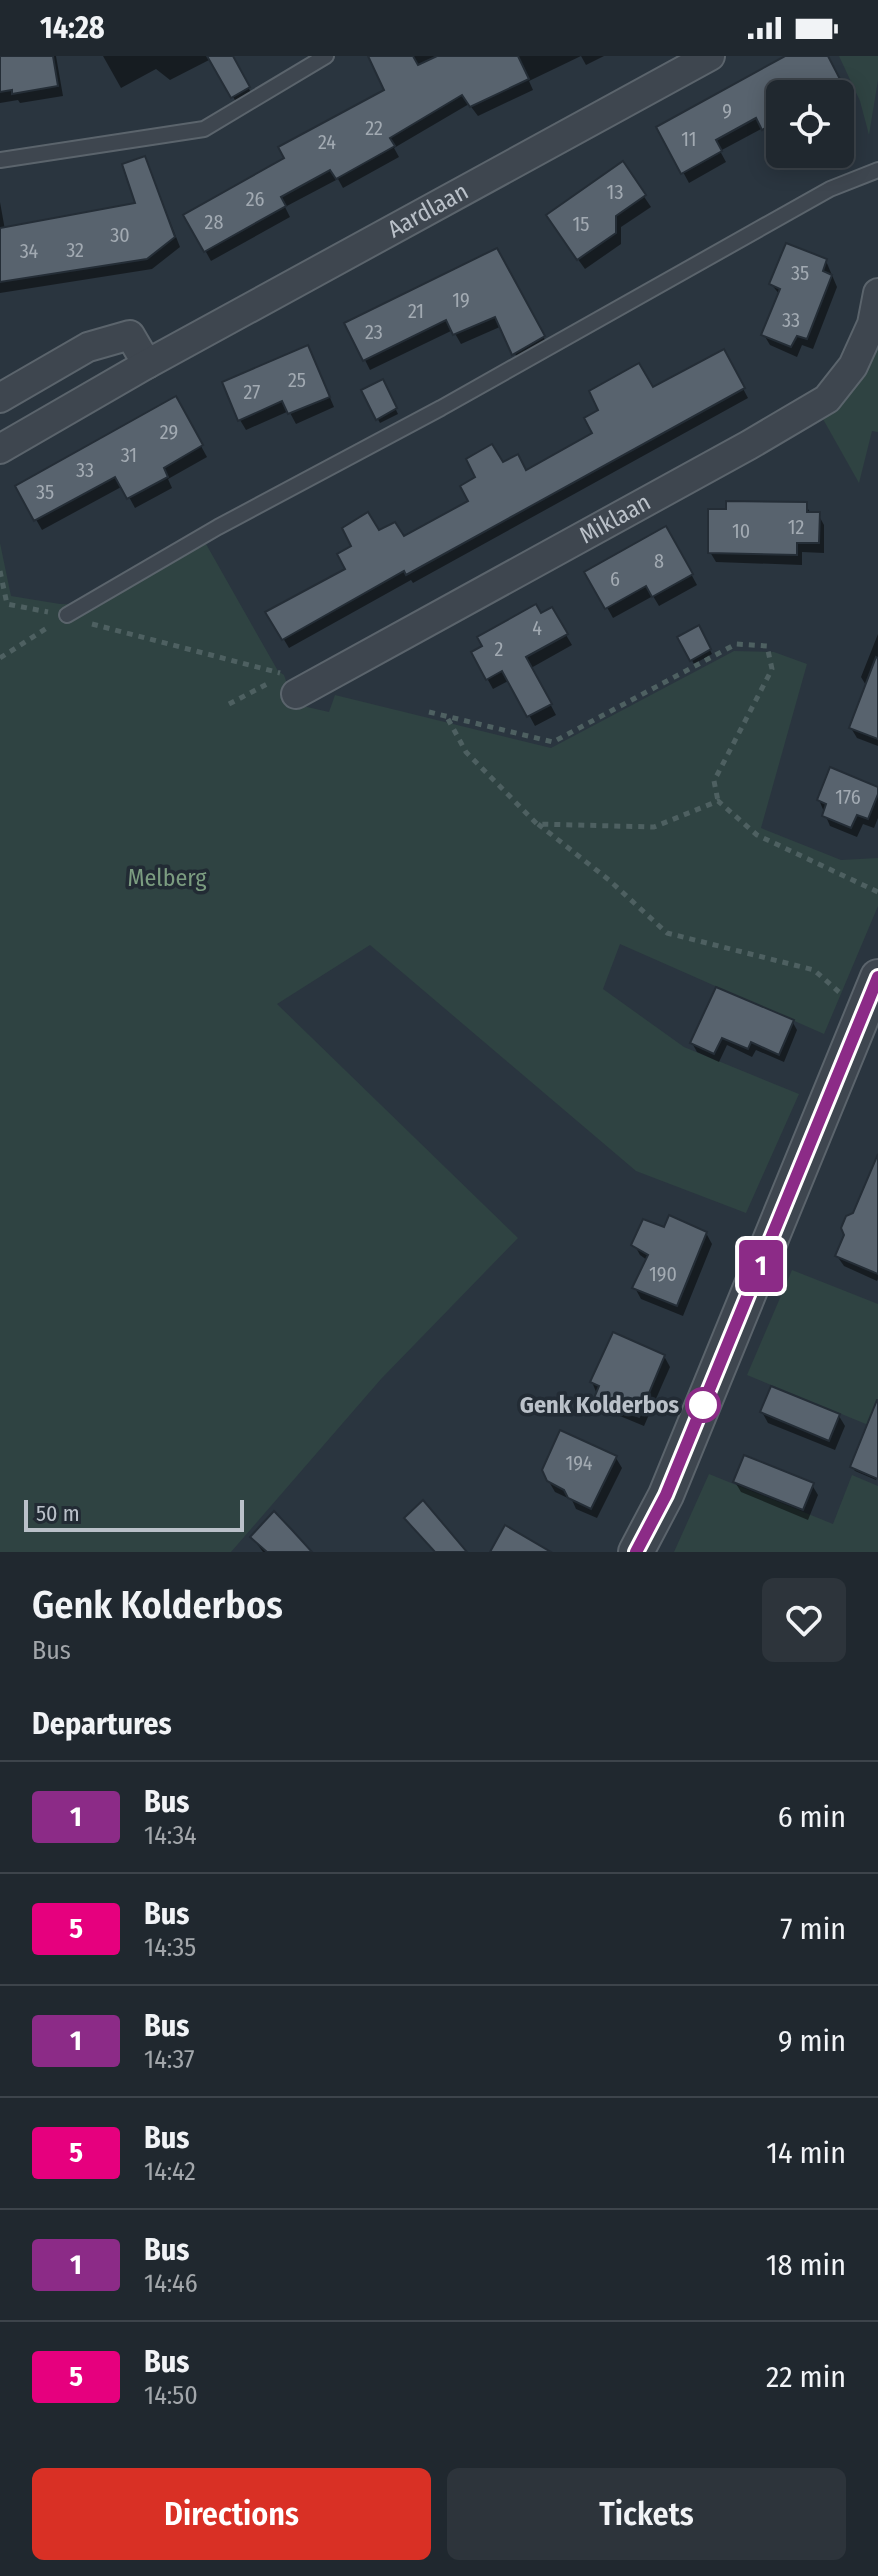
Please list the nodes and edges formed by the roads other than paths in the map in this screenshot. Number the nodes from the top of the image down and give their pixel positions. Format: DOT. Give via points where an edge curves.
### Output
graph roads {
  1 [pos="326,56"];
  2 [pos="710,56"];
  3 [pos="0,160"];
  4 [pos="878,170"];
  5 [pos="878,293"];
  6 [pos="147,364"];
  7 [pos="0,398"];
  8 [pos="1,446"];
  9 [pos="67,615"];
  10 [pos="296,694"];
  11 [pos="878,977"];
  12 [pos="636,1552"];
  1 -- 3 [label="lane" via="204,129"];
  2 -- 6 [label="street, Aardlaan"];
  4 -- 9 [label="lane" via="830,189"];
  5 -- 10 [label="street, Miklaan" via="872,324 853,366 827,399"];
  6 -- 7 [label="street" via="130,335 88,347"];
  6 -- 8 [label="street, Aardlaan"];
  11 -- 12 [label="street" via="666,1495"];
}
